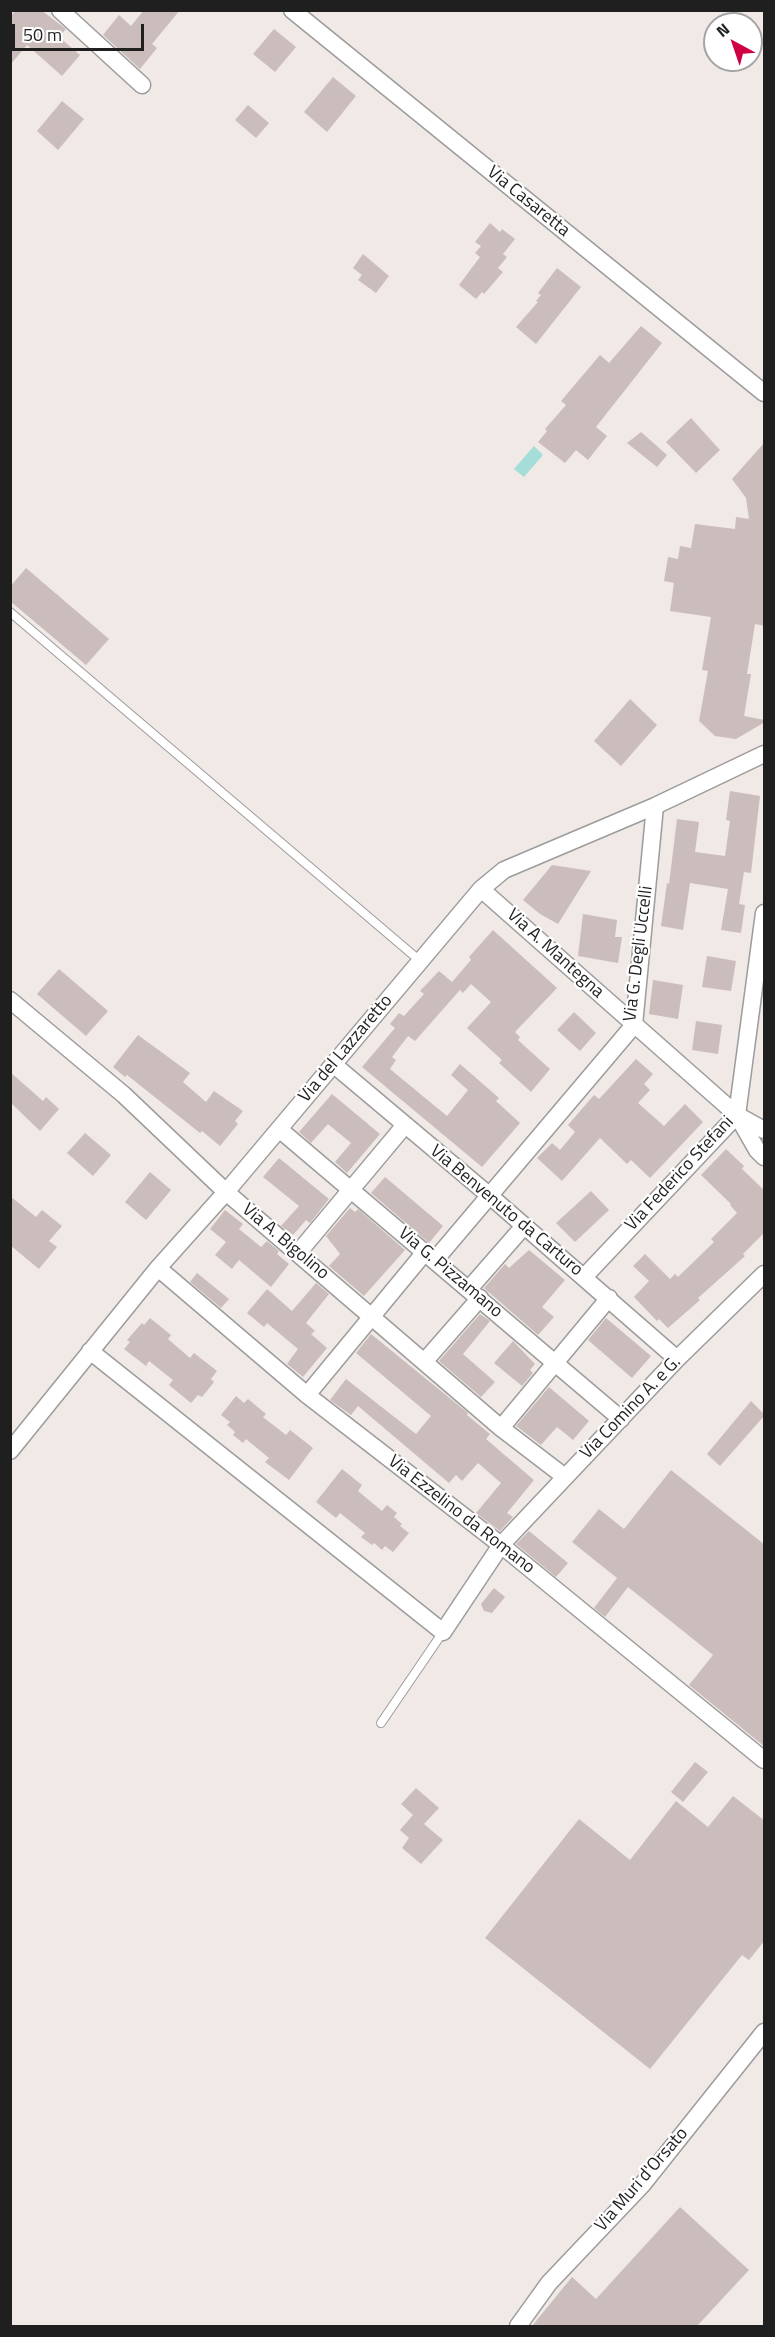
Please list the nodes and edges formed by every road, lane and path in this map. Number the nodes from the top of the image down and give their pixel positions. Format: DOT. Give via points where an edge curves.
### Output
graph roads {
  1 [pos="60,10"];
  2 [pos="292,10"];
  3 [pos="142,85"];
  4 [pos="765,393"];
  5 [pos="10,612"];
  6 [pos="765,754"];
  7 [pos="655,806"];
  8 [pos="481,889"];
  9 [pos="765,913"];
  10 [pos="419,960"];
  11 [pos="10,1000"];
  12 [pos="634,1025"];
  13 [pos="333,1064"];
  14 [pos="737,1115"];
  15 [pos="405,1125"];
  16 [pos="279,1129"];
  17 [pos="765,1130"];
  18 [pos="765,1157"];
  19 [pos="351,1190"];
  20 [pos="226,1192"];
  21 [pos="490,1196"];
  22 [pos="524,1226"];
  23 [pos="298,1253"];
  24 [pos="430,1256"];
  25 [pos="158,1268"];
  26 [pos="765,1275"];
  27 [pos="584,1277"];
  28 [pos="474,1294"];
  29 [pos="609,1298"];
  30 [pos="372,1316"];
  31 [pos="90,1351"];
  32 [pos="677,1359"];
  33 [pos="424,1362"];
  34 [pos="556,1362"];
  35 [pos="307,1395"];
  36 [pos="621,1419"];
  37 [pos="501,1428"];
  38 [pos="10,1451"];
  39 [pos="565,1477"];
  40 [pos="501,1545"];
  41 [pos="443,1632"];
  42 [pos="381,1723"];
  43 [pos="765,1760"];
  44 [pos="765,2032"];
  45 [pos="518,2326"];
  1 -- 3 [label="street"];
  2 -- 4 [label="street, Via Casaretta"];
  5 -- 10 [label="lane"];
  6 -- 7 [label="street, Via del Lazzaretto"];
  7 -- 8 [label="street, Via del Lazzaretto" via="504,870"];
  7 -- 12 [label="street, Via G. Degli Uccelli"];
  8 -- 10 [label="street, Via del Lazzaretto"];
  8 -- 12 [label="street, Via A. Mantegna"];
  9 -- 14 [label="street, Via Federico Stefani"];
  10 -- 13 [label="street, Via del Lazzaretto"];
  11 -- 20 [label="street, Via A. Bigolino" via="124,1095"];
  12 -- 14 [label="street, Via A. Mantegna"];
  12 -- 21 [label="street, Via G. Degli Uccelli"];
  13 -- 15 [label="street, Via Benvenuto da Carturo"];
  13 -- 16 [label="street, Via del Lazzaretto"];
  14 -- 17 [label="street, Via A. Mantegna"];
  14 -- 18 [label="street, Via A. Mantegna"];
  14 -- 27 [label="street, Via Federico Stefani"];
  15 -- 19 [label="street"];
  15 -- 21 [label="street, Via Benvenuto da Carturo"];
  16 -- 19 [label="street, Via G. Pizzamano"];
  16 -- 20 [label="street, Via del Lazzaretto"];
  19 -- 23 [label="street"];
  19 -- 24 [label="street, Via G. Pizzamano"];
  20 -- 23 [label="street, Via A. Bigolino"];
  20 -- 25 [label="street, Via del Lazzaretto"];
  21 -- 22 [label="street, Via Benvenuto da Carturo"];
  21 -- 24 [label="street, Via G. Degli Uccelli"];
  22 -- 27 [label="street, Via Benvenuto da Carturo"];
  22 -- 28 [label="street"];
  23 -- 30 [label="street, Via A. Bigolino"];
  24 -- 28 [label="street, Via G. Pizzamano"];
  24 -- 30 [label="street, Via G. Degli Uccelli"];
  25 -- 31 [label="street, Via del Lazzaretto"];
  25 -- 35 [label="street, Via Ezzelino da Romano"];
  26 -- 32 [label="street, Via Comino A. e G."];
  27 -- 29 [label="street, Via Benvenuto da Carturo"];
  28 -- 33 [label="street"];
  28 -- 34 [label="street, Via G. Pizzamano"];
  29 -- 32 [label="street, Via Benvenuto da Carturo"];
  29 -- 34 [label="street"];
  30 -- 33 [label="street, Via A. Bigolino"];
  30 -- 35 [label="street, Via G. Degli Uccelli"];
  31 -- 38 [label="street, Via del Lazzaretto"];
  31 -- 41 [label="street"];
  32 -- 36 [label="street, Via Comino A. e G."];
  33 -- 37 [label="street, Via A. Bigolino"];
  34 -- 36 [label="street, Via G. Pizzamano"];
  34 -- 37 [label="street"];
  35 -- 40 [label="street, Via Ezzelino da Romano"];
  36 -- 39 [label="street, Via Comino A. e G."];
  37 -- 39 [label="street, Via A. Bigolino"];
  39 -- 40 [label="street, Via Comino A. e G."];
  40 -- 41 [label="street, Via Comino A. e G."];
  40 -- 43 [label="street, Via Ezzelino da Romano"];
  41 -- 42 [label="lane"];
  44 -- 45 [label="street, Via Muri d'Orsato" via="642,2185 549,2283"];
}
